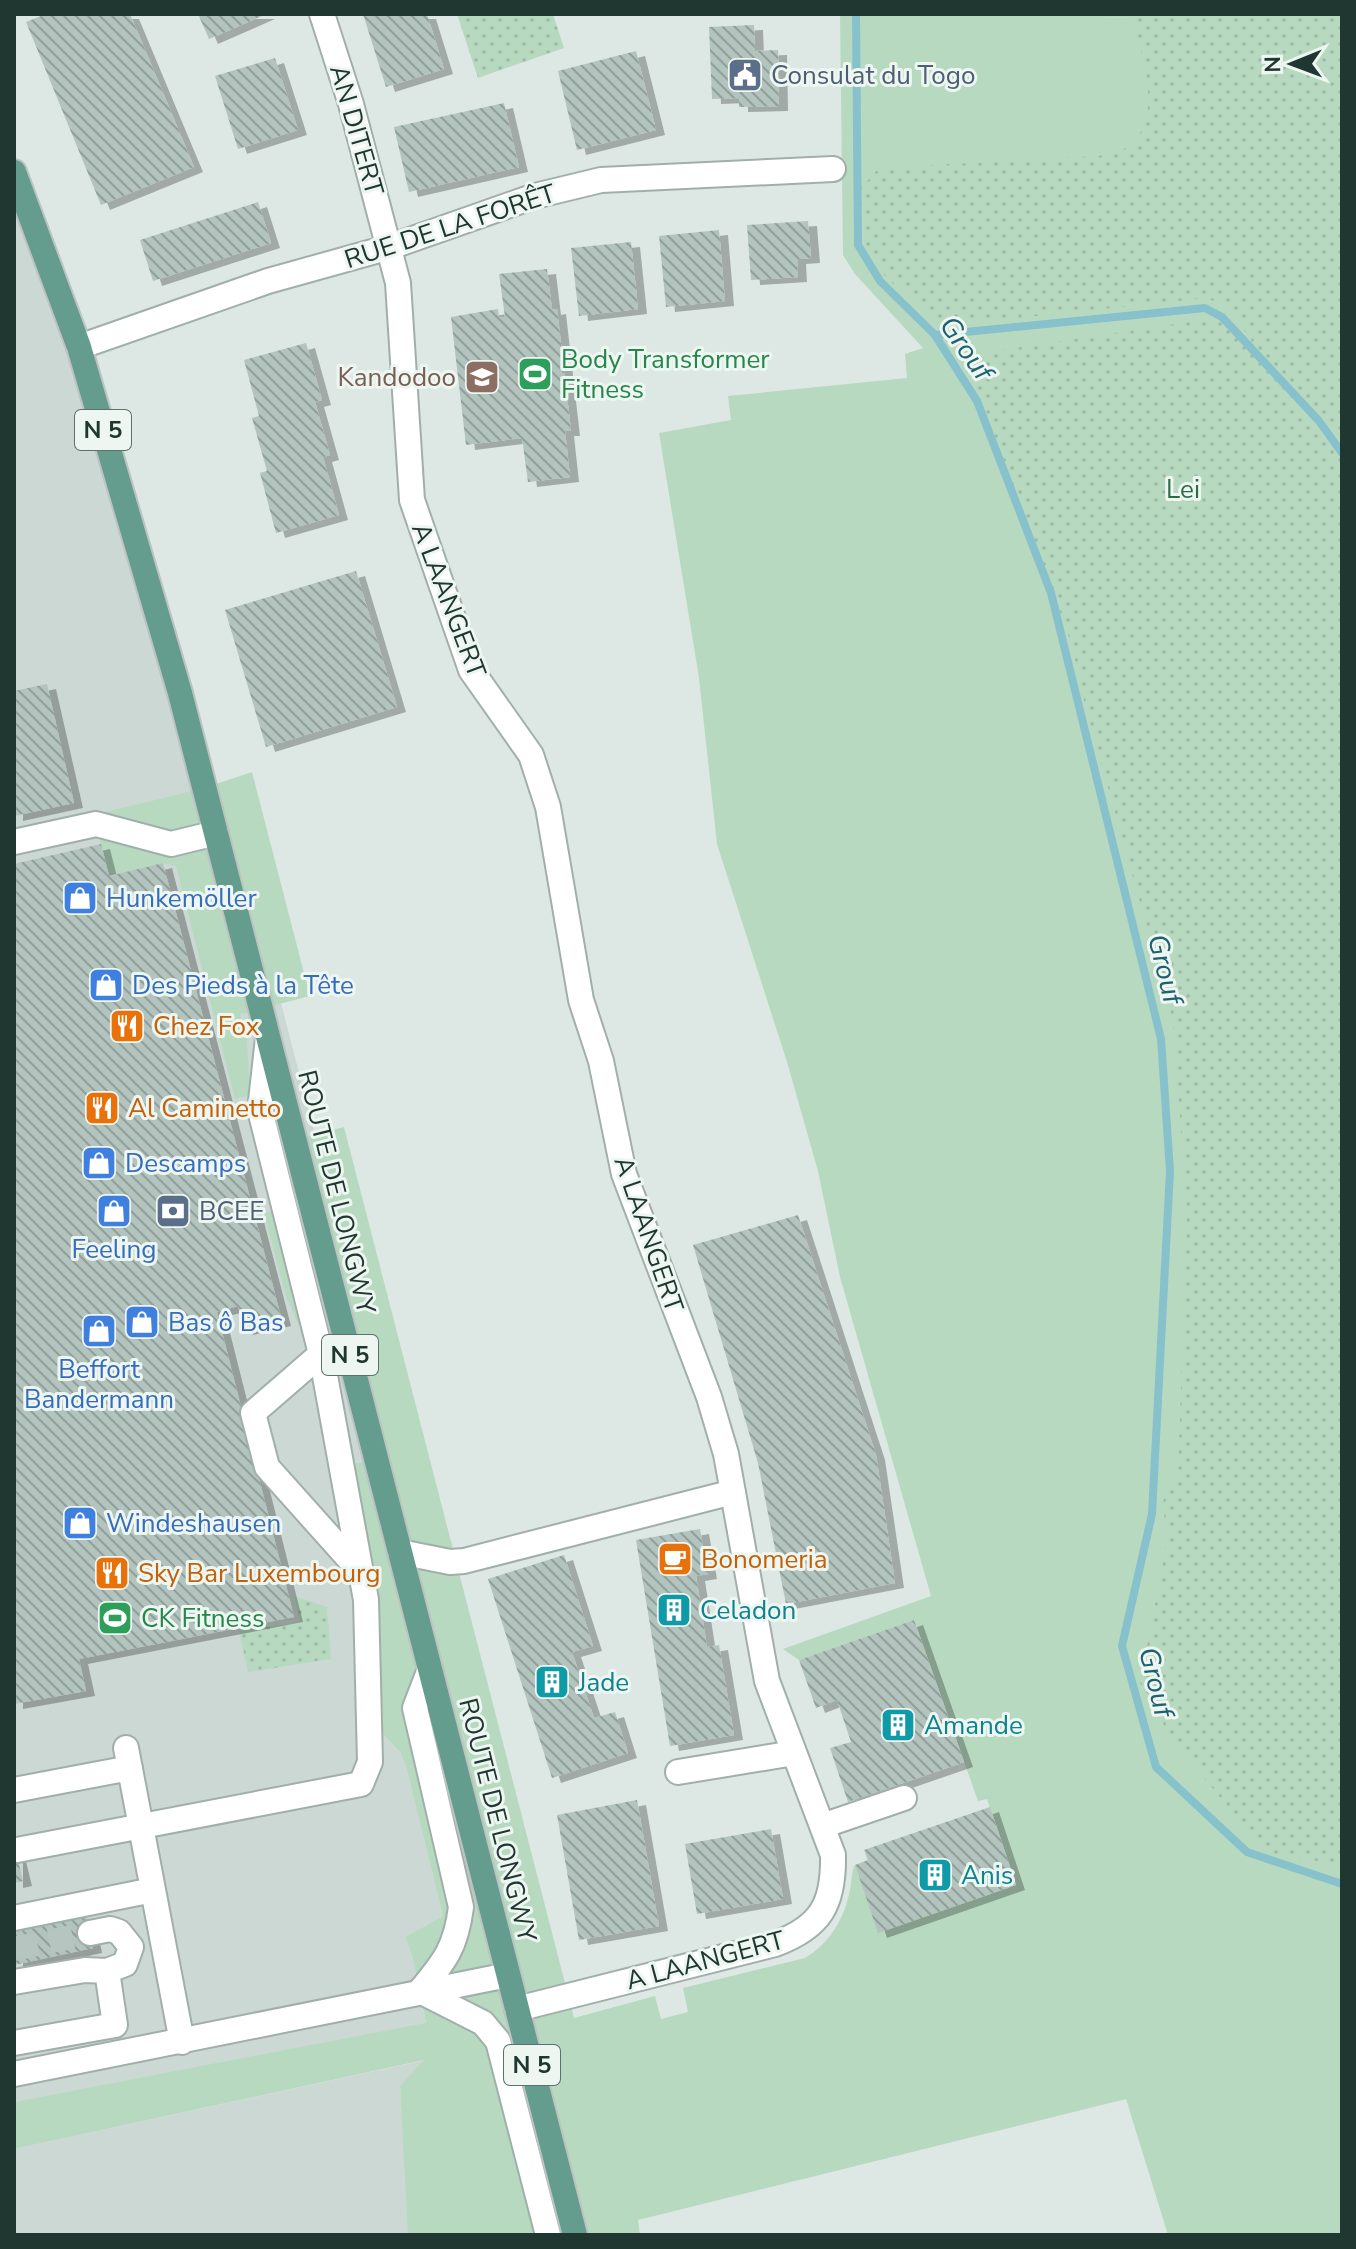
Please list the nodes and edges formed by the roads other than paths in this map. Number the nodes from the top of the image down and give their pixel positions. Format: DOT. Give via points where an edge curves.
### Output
graph roads {
  1 [pos="322,14"];
  2 [pos="833,169"];
  3 [pos="14,172"];
  4 [pos="390,247"];
  5 [pos="79,347"];
  6 [pos="216,833"];
  7 [pos="14,842"];
  8 [pos="268,1038"];
  9 [pos="321,1354"];
  10 [pos="733,1492"];
  11 [pos="400,1552"];
  12 [pos="361,1572"];
  13 [pos="430,1669"];
  14 [pos="794,1753"];
  15 [pos="678,1772"];
  16 [pos="14,1790"];
  17 [pos="904,1798"];
  18 [pos="141,1826"];
  19 [pos="822,1826"];
  20 [pos="17,1850"];
  21 [pos="153,1890"];
  22 [pos="14,1918"];
  23 [pos="90,1933"];
  24 [pos="107,1971"];
  25 [pos="508,1975"];
  26 [pos="14,1982"];
  27 [pos="420,1991"];
  28 [pos="517,2009"];
  29 [pos="182,2042"];
  30 [pos="14,2043"];
  31 [pos="14,2074"];
  32 [pos="548,2235"];
  33 [pos="575,2235"];
  1 -- 4 [label="street, AN DITERT"];
  2 -- 4 [label="street, RUE DE LA FORÊT" via="601,180 535,196"];
  3 -- 5 [label="main road, ROUTE DE LONGWY / N 5"];
  4 -- 5 [label="street, RUE DE LA FORÊT" via="268,281"];
  4 -- 10 [label="street, A LAANGERT" via="402,319 412,500 471,670 531,755 540,781 581,1000 601,1061 624,1174 709,1397"];
  5 -- 6 [label="main road, ROUTE DE LONGWY / N 5"];
  6 -- 7 [label="street" via="171,844 96,824"];
  6 -- 8 [label="main road, ROUTE DE LONGWY / N 5"];
  8 -- 9 [label="street" via="260,1110"];
  8 -- 11 [label="main road, ROUTE DE LONGWY / N 5"];
  9 -- 12 [label="street"];
  9 -- 12 [label="street" via="253,1413 267,1467"];
  10 -- 11 [label="street" via="557,1548 450,1562"];
  10 -- 14 [label="street, A LAANGERT" via="763,1666"];
  11 -- 13 [label="main road, ROUTE DE LONGWY / N 5"];
  12 -- 18 [label="street" via="370,1762 361,1784"];
  13 -- 25 [label="main road, ROUTE DE LONGWY / N 5"];
  13 -- 27 [label="street" via="415,1708 461,1907 450,1955"];
  14 -- 15 [label="street"];
  14 -- 19 [label="street, A LAANGERT"];
  16 -- 18 [label="street" via="128,1758"];
  17 -- 19 [label="street"];
  18 -- 20 [label="street"];
  18 -- 21 [label="street"];
  19 -- 28 [label="street, A LAANGERT" via="833,1855 833,1885 822,1912 802,1934"];
  21 -- 22 [label="street"];
  21 -- 29 [label="street"];
  23 -- 24 [label="street" via="119,1932 131,1947 125,1964"];
  24 -- 26 [label="street"];
  24 -- 30 [label="street" via="115,2025"];
  25 -- 27 [label="street"];
  25 -- 28 [label="main road, ROUTE DE LONGWY / N 5"];
  27 -- 29 [label="street"];
  27 -- 32 [label="street" via="483,2023 498,2041"];
  28 -- 33 [label="main road, ROUTE DE LONGWY / N 5"];
  29 -- 31 [label="street"];
}
